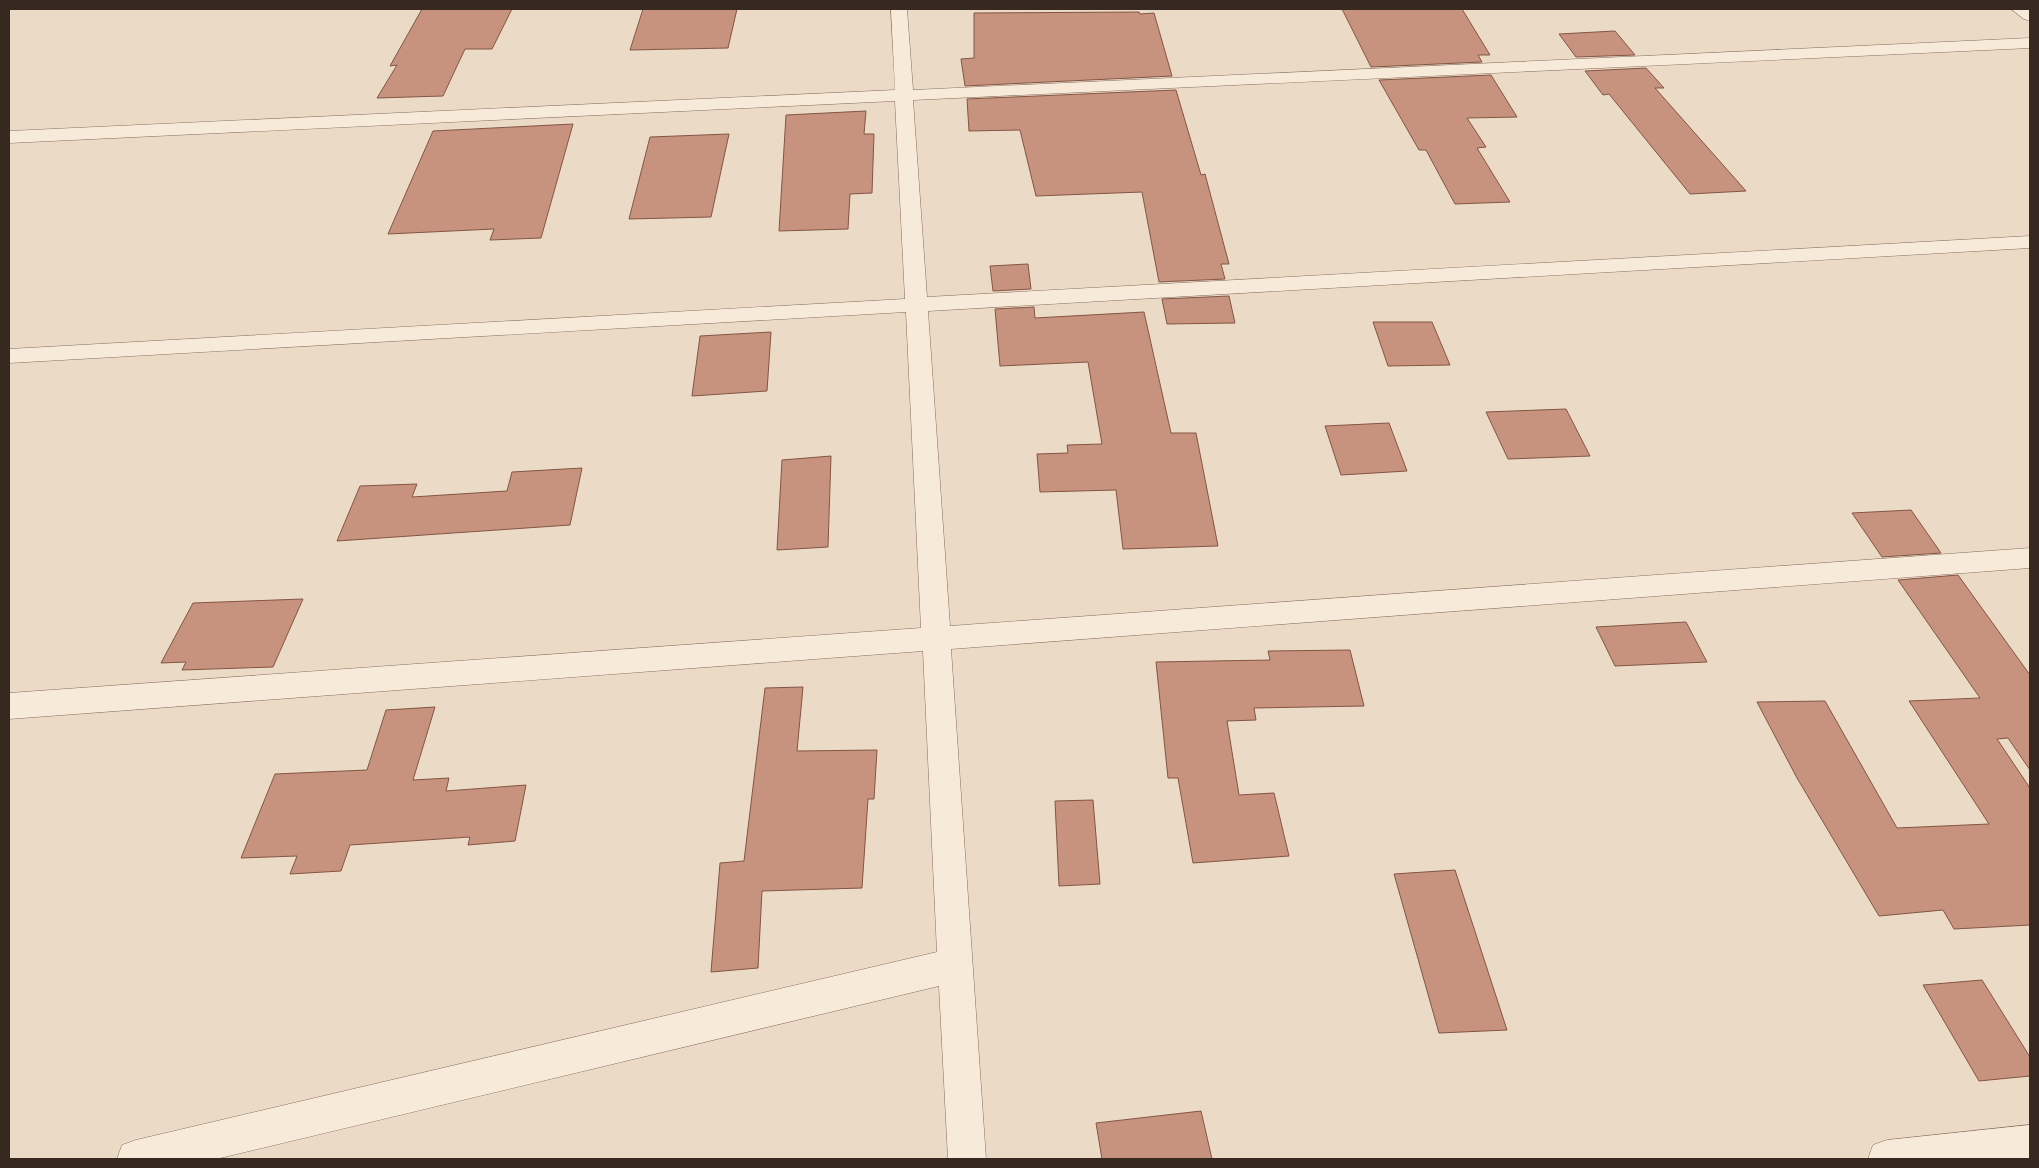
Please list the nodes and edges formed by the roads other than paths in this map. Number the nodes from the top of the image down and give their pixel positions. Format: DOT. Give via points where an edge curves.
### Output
graph roads {
  1 [pos="899,9"];
  2 [pos="2019,9"];
  3 [pos="2030,16"];
  4 [pos="2030,43"];
  5 [pos="904,96"];
  6 [pos="9,137"];
  7 [pos="2030,242"];
  8 [pos="916,305"];
  9 [pos="9,356"];
  10 [pos="2030,558"];
  11 [pos="936,638"];
  12 [pos="9,706"];
  13 [pos="955,965"];
  14 [pos="2030,1144"];
  15 [pos="136,1159"];
  16 [pos="967,1159"];
  17 [pos="1886,1159"];
  1 -- 5 [label="street"];
  2 -- 3 [label="street"];
  4 -- 5 [label="street"];
  5 -- 6 [label="street"];
  5 -- 8 [label="street"];
  7 -- 8 [label="street"];
  8 -- 9 [label="street"];
  8 -- 11 [label="street"];
  10 -- 11 [label="street"];
  11 -- 12 [label="street"];
  11 -- 13 [label="street"];
  13 -- 15 [label="street"];
  13 -- 16 [label="street"];
  14 -- 17 [label="street"];
}
